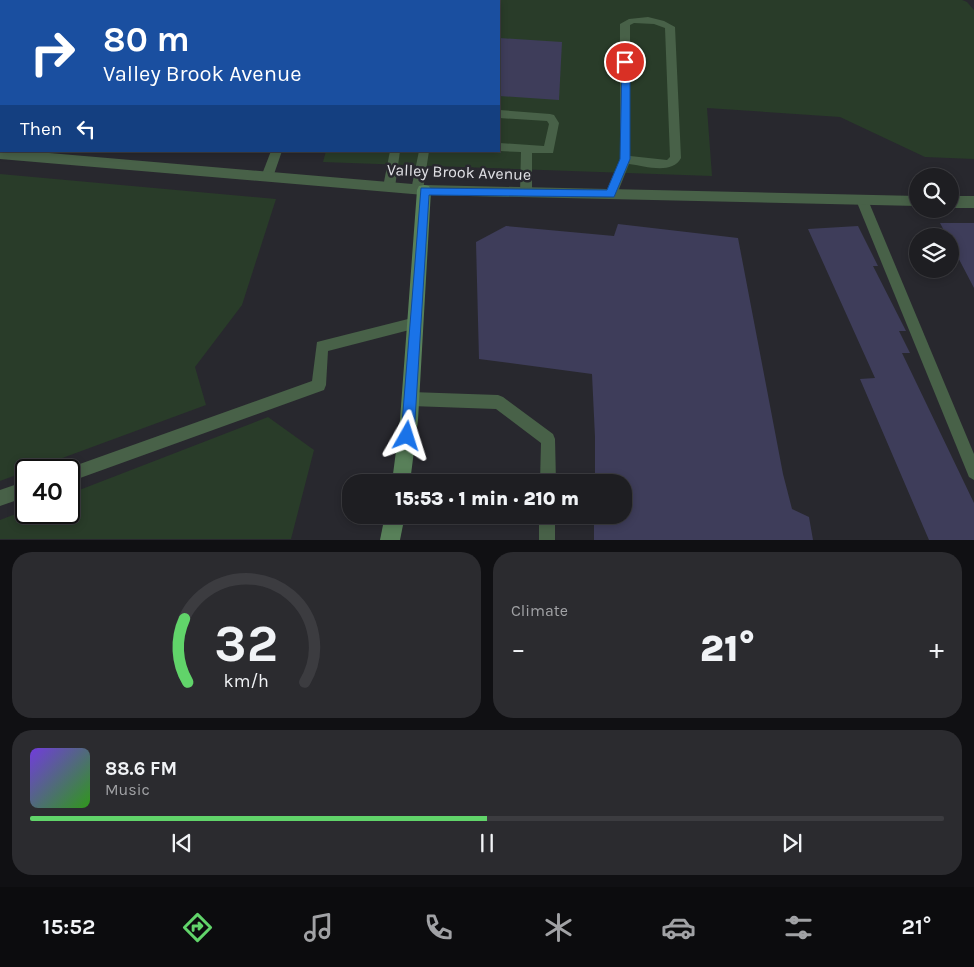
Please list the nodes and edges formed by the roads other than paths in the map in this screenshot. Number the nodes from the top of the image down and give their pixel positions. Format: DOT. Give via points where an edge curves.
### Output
graph roads {
  1 [pos="500,114"];
  2 [pos="500,147"];
  3 [pos="527,149"];
  4 [pos="0,152"];
  5 [pos="277,152"];
  6 [pos="395,152"];
  7 [pos="424,152"];
  8 [pos="625,159"];
  9 [pos="267,177"];
  10 [pos="389,187"];
  11 [pos="421,190"];
  12 [pos="526,193"];
  13 [pos="611,194"];
  14 [pos="862,200"];
  15 [pos="909,201"];
  16 [pos="959,202"];
  17 [pos="974,202"];
  18 [pos="416,323"];
  19 [pos="411,399"];
  20 [pos="80,470"];
  21 [pos="974,472"];
  22 [pos="402,474"];
  23 [pos="548,474"];
  24 [pos="15,493"];
  25 [pos="0,498"];
  26 [pos="394,524"];
  27 [pos="547,524"];
  28 [pos="390,540"];
  29 [pos="547,540"];
  1 -- 3 [label="lane" via="553,120 549,150"];
  2 -- 3 [label="lane"];
  3 -- 12 [label="lane"];
  4 -- 9 [label="street, Valley Brook Avenue"];
  5 -- 9 [label="lane"];
  6 -- 10 [label="lane"];
  7 -- 11 [label="lane"];
  8 -- 8 [label="lane" via="626,24 634,20 664,23 670,27 676,158 666,164"];
  8 -- 13 [label="lane"];
  9 -- 10 [label="street, Valley Brook Avenue"];
  10 -- 11 [label="street, Valley Brook Avenue"];
  11 -- 12 [label="street, Valley Brook Avenue"];
  11 -- 18 [label="street"];
  12 -- 13 [label="street, Valley Brook Avenue"];
  13 -- 14 [label="street, Valley Brook Avenue"];
  14 -- 15 [label="street, Valley Brook Avenue"];
  14 -- 21 [label="lane"];
  16 -- 17 [label="street"];
  18 -- 19 [label="street"];
  18 -- 20 [label="lane" via="322,346 319,385"];
  19 -- 22 [label="street"];
  19 -- 23 [label="lane" via="498,402 548,439"];
  24 -- 25 [label="lane"];
  26 -- 28 [label="street"];
  27 -- 29 [label="lane"];
}
